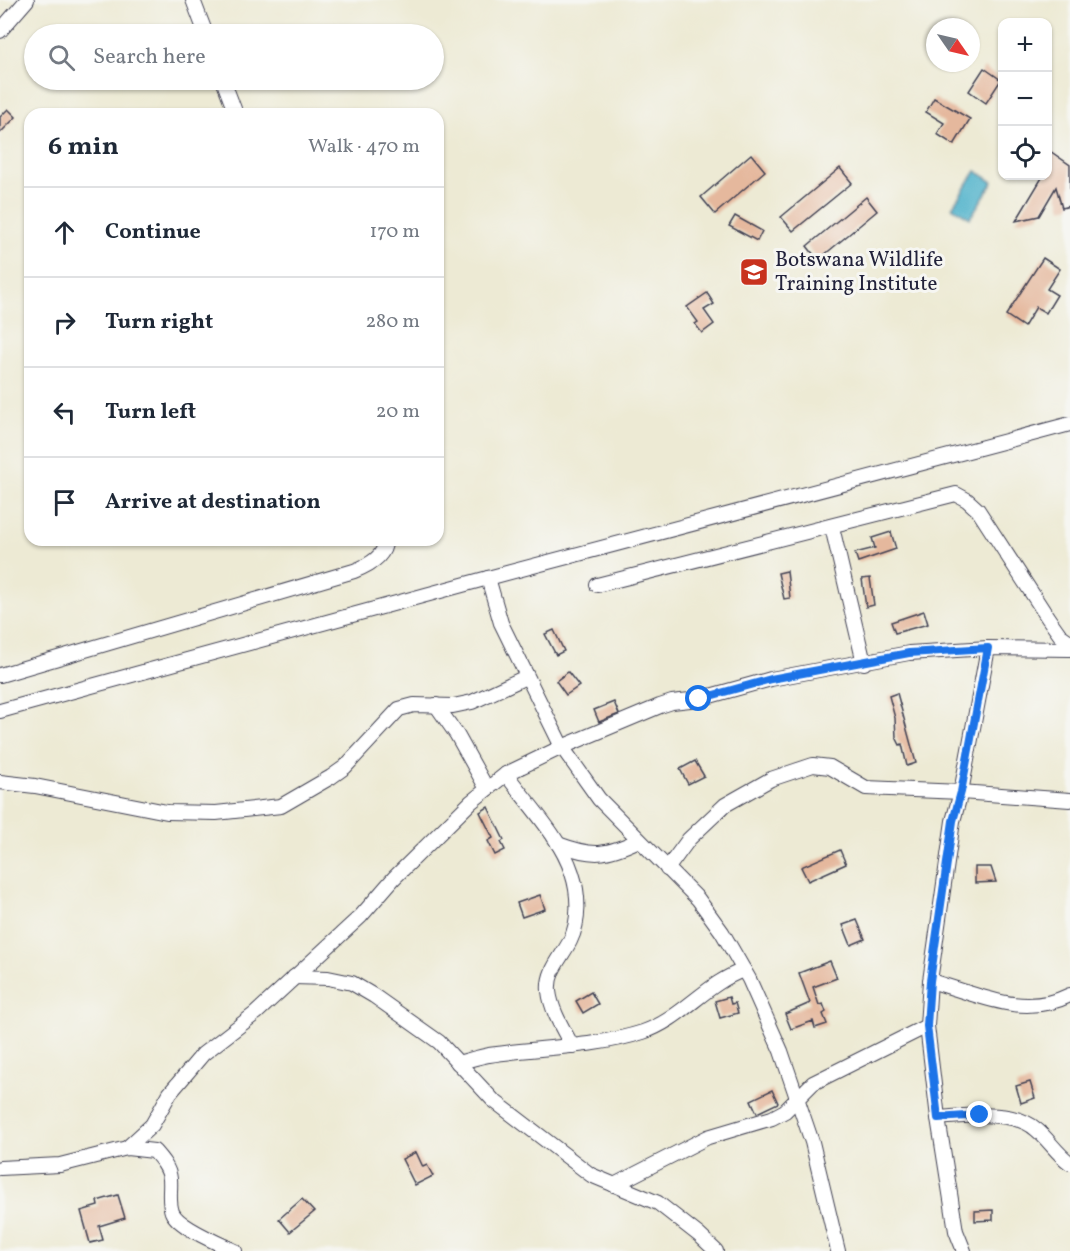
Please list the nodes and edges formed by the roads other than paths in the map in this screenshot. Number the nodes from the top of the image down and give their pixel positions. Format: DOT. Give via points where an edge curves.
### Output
graph roads {
  1 [pos="27,0"];
  2 [pos="193,0"];
  3 [pos="202,24"];
  4 [pos="0,31"];
  5 [pos="227,90"];
  6 [pos="234,108"];
  7 [pos="1070,424"];
  8 [pos="832,527"];
  9 [pos="384,546"];
  10 [pos="488,578"];
  11 [pos="597,585"];
  12 [pos="1070,642"];
  13 [pos="988,648"];
  14 [pos="1070,649"];
  15 [pos="864,663"];
  16 [pos="0,675"];
  17 [pos="526,677"];
  18 [pos="436,705"];
  19 [pos="0,711"];
  20 [pos="562,747"];
  21 [pos="506,774"];
  22 [pos="0,782"];
  23 [pos="487,789"];
  24 [pos="961,792"];
  25 [pos="1070,800"];
  26 [pos="639,840"];
  27 [pos="558,844"];
  28 [pos="667,869"];
  29 [pos="744,970"];
  30 [pos="294,977"];
  31 [pos="930,981"];
  32 [pos="1070,995"];
  33 [pos="927,1026"];
  34 [pos="572,1046"];
  35 [pos="458,1063"];
  36 [pos="797,1100"];
  37 [pos="938,1118"];
  38 [pos="127,1148"];
  39 [pos="1070,1163"];
  40 [pos="0,1168"];
  41 [pos="614,1185"];
  42 [pos="235,1251"];
  43 [pos="716,1251"];
  44 [pos="838,1251"];
  45 [pos="963,1251"];
  1 -- 4 [label="street"];
  2 -- 3 [label="street"];
  5 -- 6 [label="street"];
  7 -- 10 [label="street"];
  8 -- 11 [label="street"];
  8 -- 12 [label="street" via="956,494 978,510 1048,618"];
  8 -- 15 [label="street"];
  9 -- 16 [label="street" via="369,565 354,571"];
  10 -- 17 [label="street" via="501,623"];
  10 -- 19 [label="street"];
  13 -- 14 [label="street"];
  13 -- 15 [label="street" via="909,653"];
  13 -- 24 [label="street"];
  15 -- 20 [label="street" via="672,702"];
  17 -- 18 [label="street" via="472,702"];
  17 -- 20 [label="street"];
  18 -- 22 [label="street" via="399,709 345,767 281,806 265,809 167,812"];
  18 -- 23 [label="street"];
  20 -- 21 [label="street"];
  20 -- 26 [label="street" via="599,799"];
  21 -- 23 [label="street"];
  21 -- 27 [label="street"];
  23 -- 30 [label="street" via="394,878 361,916"];
  24 -- 25 [label="street"];
  24 -- 28 [label="street" via="866,788 830,767 813,765 771,779 725,805 690,839"];
  24 -- 31 [label="street" via="953,821"];
  26 -- 27 [label="street" via="599,854 582,853"];
  26 -- 28 [label="street"];
  27 -- 34 [label="street" via="572,873 576,920 571,940 552,970 549,990"];
  28 -- 29 [label="street" via="711,915"];
  29 -- 34 [label="street" via="728,975 669,1021 615,1040"];
  29 -- 36 [label="street" via="778,1042"];
  30 -- 35 [label="street" via="352,983 414,1023"];
  30 -- 38 [label="street" via="203,1054 170,1093 152,1125"];
  31 -- 32 [label="street" via="1021,1006 1044,1005"];
  31 -- 33 [label="street"];
  33 -- 36 [label="street" via="813,1083"];
  33 -- 37 [label="street"];
  34 -- 35 [label="street" via="487,1055"];
  35 -- 41 [label="street" via="493,1100 591,1175"];
  36 -- 41 [label="street" via="772,1118 708,1137"];
  36 -- 44 [label="street" via="820,1172"];
  37 -- 39 [label="street" via="980,1115 1026,1122"];
  37 -- 45 [label="street" via="956,1231"];
  38 -- 40 [label="street" via="60,1165"];
  38 -- 42 [label="street" via="154,1151 165,1164 170,1178 172,1214"];
  41 -- 43 [label="street" via="658,1203"];
}
